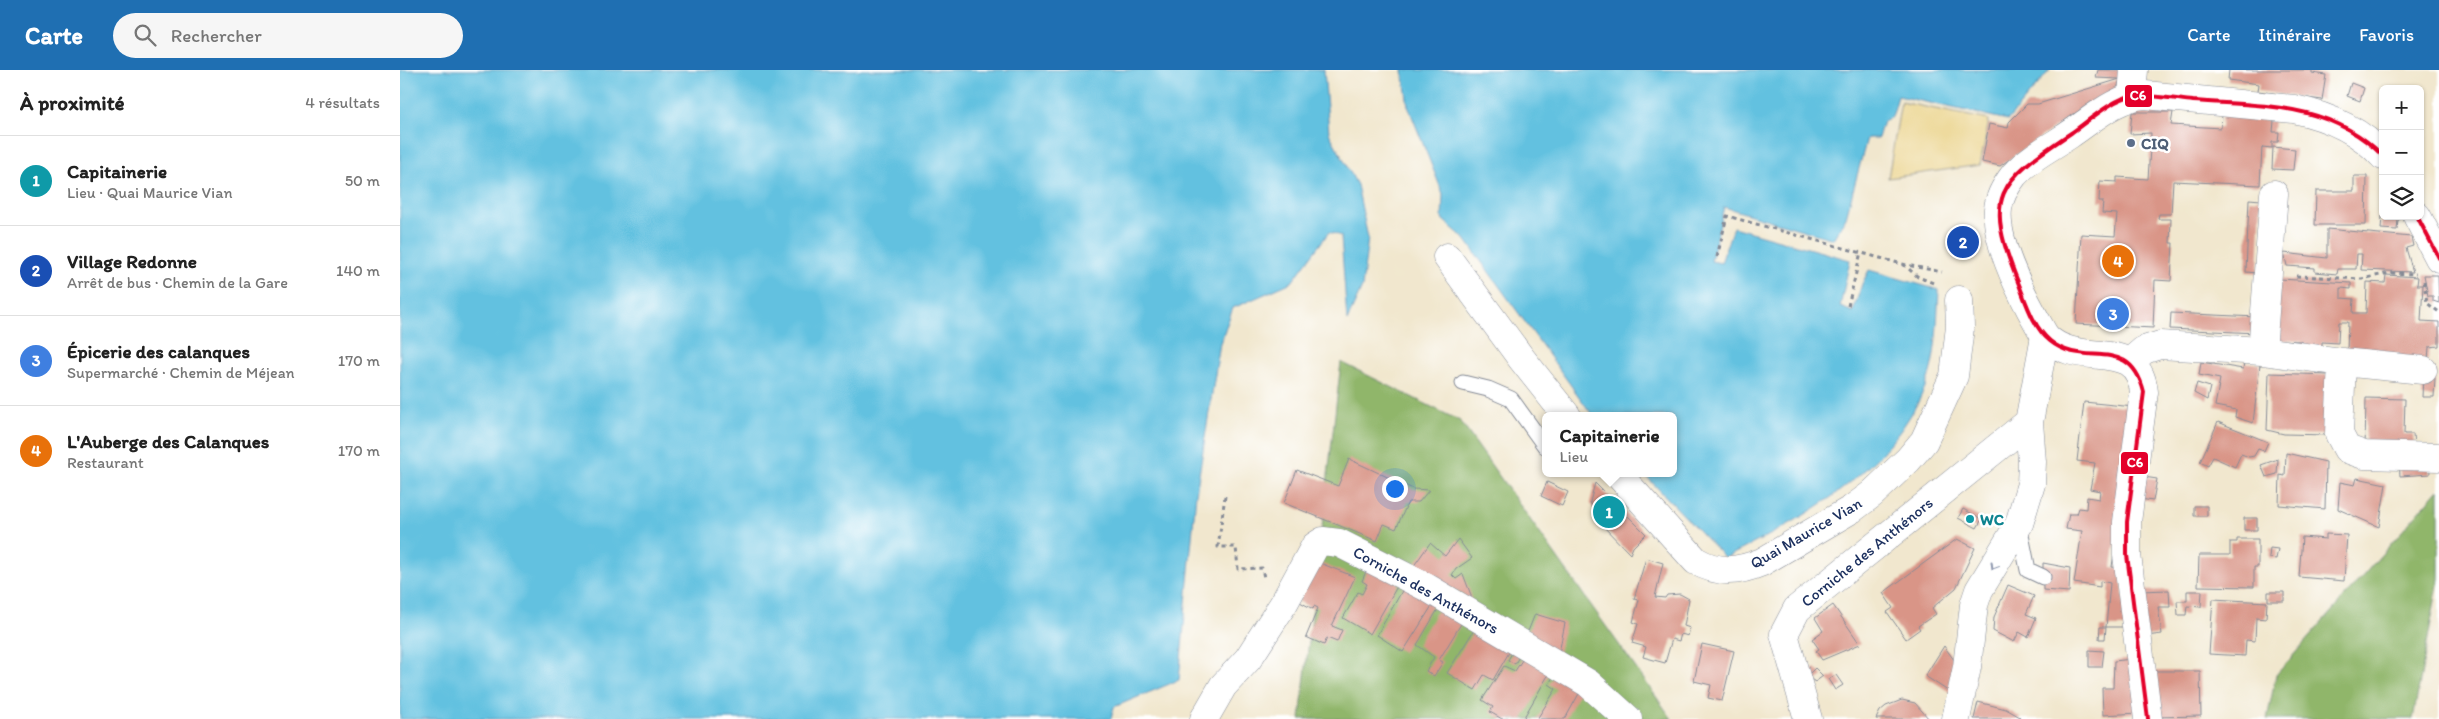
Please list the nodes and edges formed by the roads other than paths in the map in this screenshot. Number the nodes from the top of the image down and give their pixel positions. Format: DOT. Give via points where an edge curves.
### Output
graph roads {
  1 [pos="2133,83"];
  2 [pos="2379,153"];
  3 [pos="2274,194"];
  4 [pos="2418,220"];
  5 [pos="1447,258"];
  6 [pos="2439,258"];
  7 [pos="1959,300"];
  8 [pos="2045,336"];
  9 [pos="2262,351"];
  10 [pos="2130,362"];
  11 [pos="2342,362"];
  12 [pos="2423,370"];
  13 [pos="1463,383"];
  14 [pos="1564,412"];
  15 [pos="2029,422"];
  16 [pos="1542,442"];
  17 [pos="2439,457"];
  18 [pos="1621,477"];
  19 [pos="2019,524"];
  20 [pos="2043,578"];
  21 [pos="1204,719"];
  22 [pos="1628,719"];
  23 [pos="1808,719"];
  24 [pos="1956,719"];
  25 [pos="2148,719"];
  1 -- 2 [label="street" via="2145,95 2310,112 2345,127"];
  1 -- 8 [label="street" via="2116,103 2024,165 2002,195 1998,208 2000,236"];
  3 -- 9 [label="street"];
  4 -- 6 [label="street"];
  5 -- 14 [label="street"];
  7 -- 18 [label="street, Quai Maurice Vian" via="1960,327 1954,376 1924,440 1872,494 1762,562 1747,568 1720,571 1696,561"];
  8 -- 10 [label="street" via="2060,348 2076,353"];
  8 -- 15 [label="street"];
  9 -- 10 [label="street" via="2160,345 2144,350"];
  9 -- 11 [label="street"];
  10 -- 25 [label="street" via="2141,376 2144,392 2127,555"];
  11 -- 12 [label="street"];
  11 -- 17 [label="street" via="2339,434 2347,449 2364,455"];
  13 -- 16 [label="lane" via="1511,399"];
  15 -- 19 [label="street" via="2031,484"];
  15 -- 23 [label="street, Corniche des Anthénors" via="1794,614 1784,634"];
  19 -- 20 [label="lane" via="2028,570"];
  19 -- 24 [label="street, one-way" via="1979,590 1974,605 1967,667"];
  21 -- 22 [label="street, Corniche des Anthénors" via="1223,686 1248,659 1315,546 1322,541 1349,548 1426,587 1588,683"];
}
